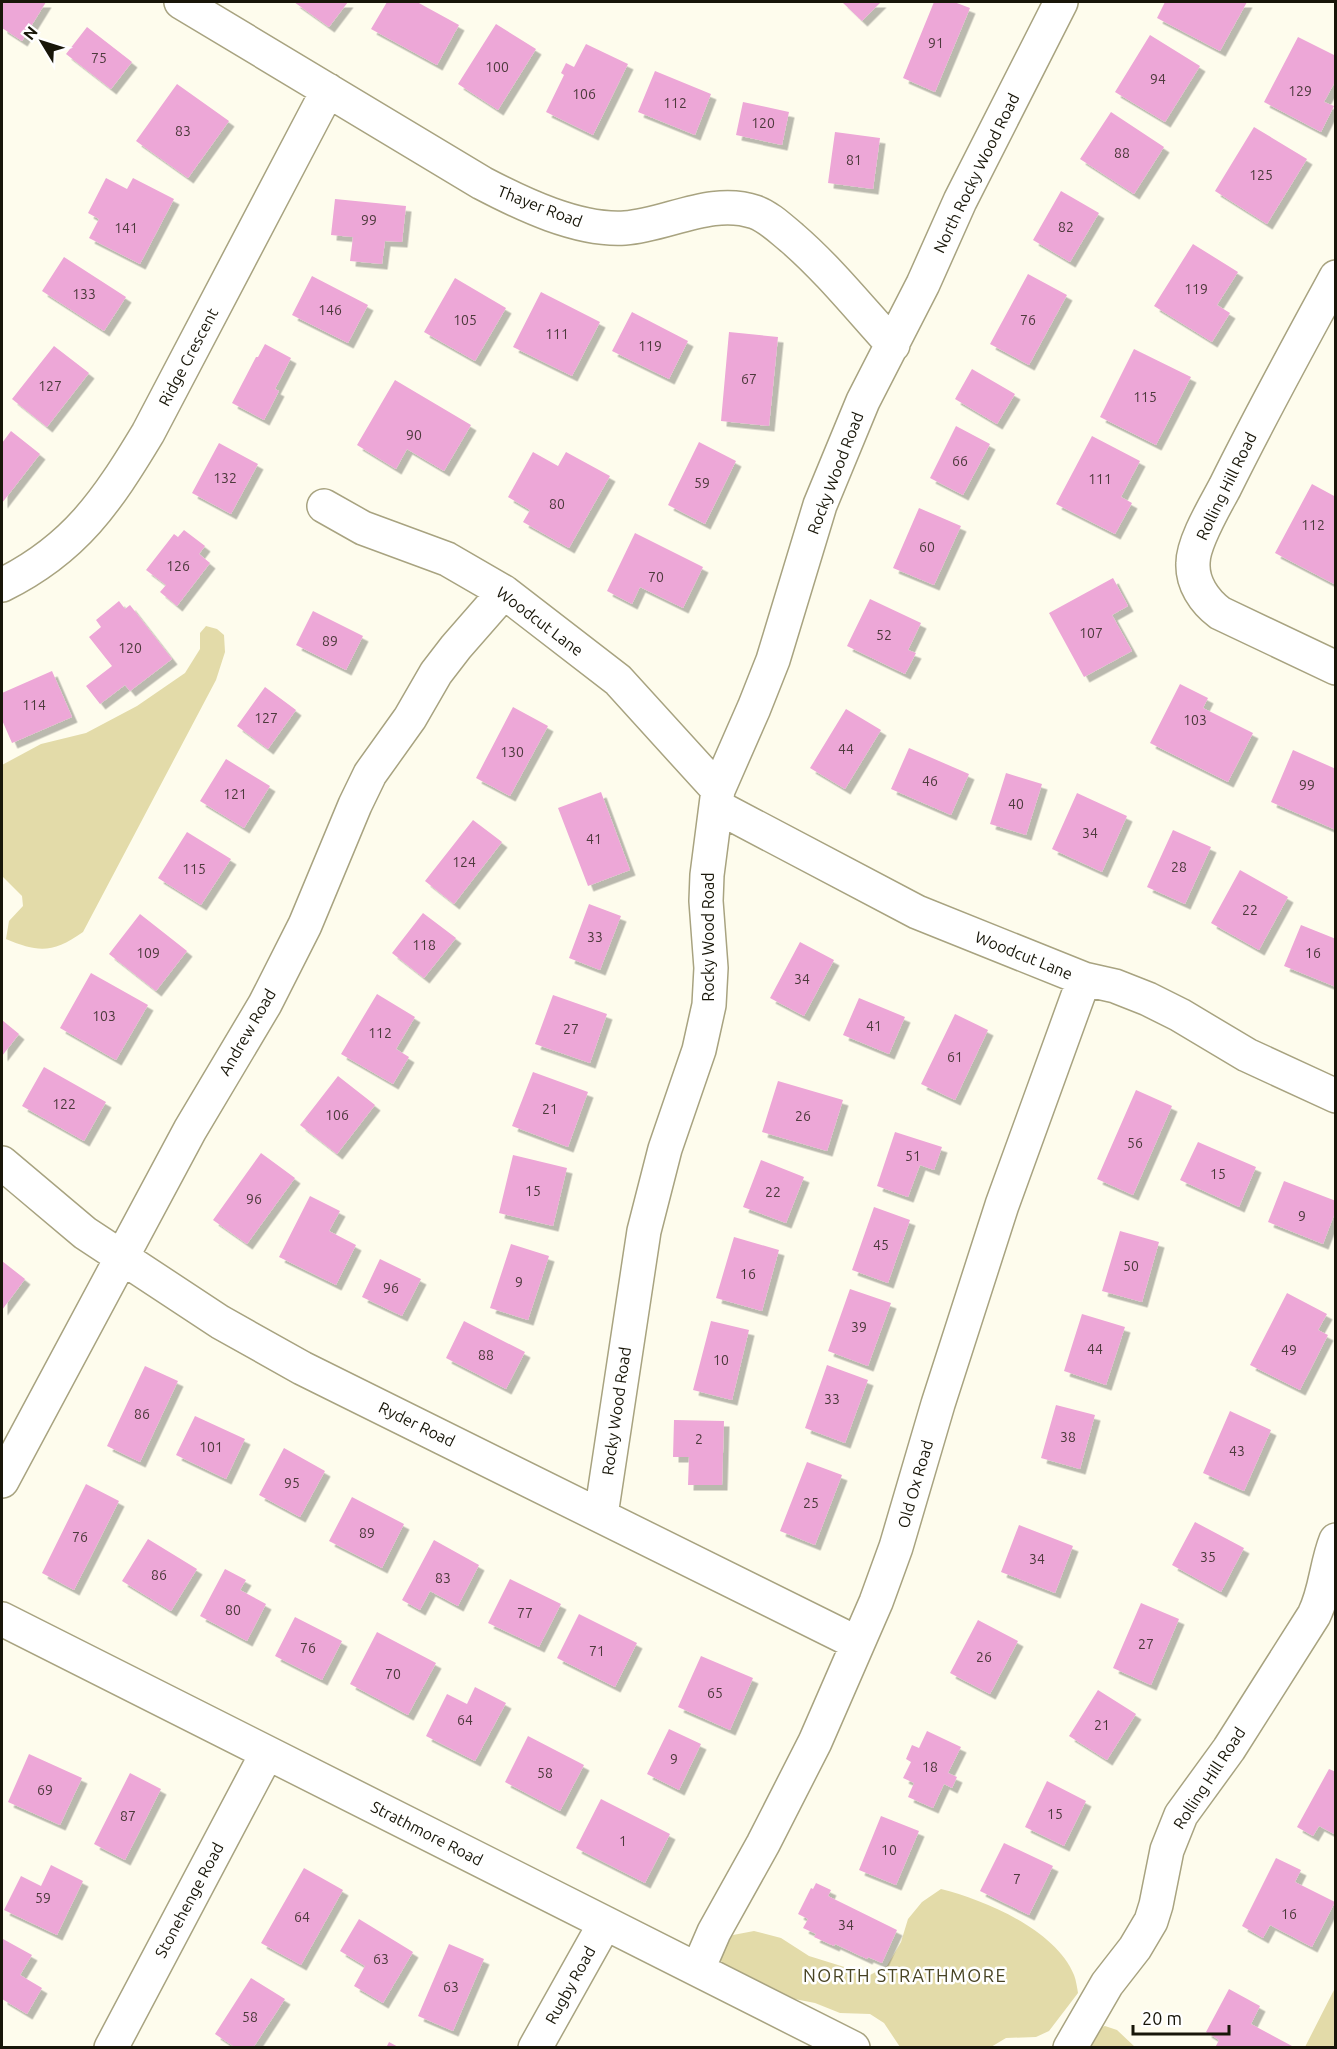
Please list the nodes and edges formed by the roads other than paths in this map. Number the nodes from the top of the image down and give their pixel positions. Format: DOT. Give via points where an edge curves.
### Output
graph roads {
  1 [pos="181,2"];
  2 [pos="1061,2"];
  3 [pos="328,90"];
  4 [pos="1335,277"];
  5 [pos="892,345"];
  6 [pos="324,506"];
  7 [pos="2,585"];
  8 [pos="504,592"];
  9 [pos="1335,668"];
  10 [pos="717,798"];
  11 [pos="1084,979"];
  12 [pos="1335,1096"];
  13 [pos="2,1163"];
  14 [pos="123,1257"];
  15 [pos="2,1481"];
  16 [pos="601,1515"];
  17 [pos="1335,1540"];
  18 [pos="2,1619"];
  19 [pos="857,1643"];
  20 [pos="267,1753"];
  21 [pos="605,1923"];
  22 [pos="698,1969"];
  23 [pos="111,2048"];
  24 [pos="535,2048"];
  25 [pos="854,2048"];
  26 [pos="1070,2048"];
  1 -- 3 [label="street, Thayer Road"];
  2 -- 5 [label="street, North Rocky Wood Road"];
  3 -- 5 [label="street, Thayer Road" via="482,183 570,220 626,228 725,208 757,213 816,259"];
  3 -- 7 [label="street, Ridge Crescent" via="129,465 102,505 72,538 27,573"];
  4 -- 9 [label="street, Rolling Hill Road" via="1226,485 1192,561 1194,580 1201,593 1220,613"];
  5 -- 10 [label="street, Rocky Wood Road" via="863,401 820,505 773,660"];
  6 -- 8 [label="street, Woodcut Lane" via="363,528 447,559"];
  8 -- 10 [label="street, Woodcut Lane" via="618,680"];
  8 -- 14 [label="street, Andrew Road" via="436,673 370,774 305,925 270,994 190,1130"];
  10 -- 11 [label="street, Woodcut Lane" via="917,912"];
  10 -- 16 [label="street, Rocky Wood Road" via="707,875 709,1005 644,1231"];
  11 -- 12 [label="street, Woodcut Lane" via="1148,999 1246,1054"];
  11 -- 19 [label="street, Old Ox Road" via="1002,1205 896,1547"];
  13 -- 14 [label="street, Ryder Road" via="85,1233"];
  14 -- 15 [label="street, Andrew Road"];
  14 -- 16 [label="street, Ryder Road" via="220,1322 302,1368"];
  16 -- 19 [label="street, Ryder Road"];
  17 -- 26 [label="street, Rolling Hill Road" via="1314,1615 1229,1749 1181,1815 1167,1850 1151,1921 1107,1984"];
  18 -- 20 [label="street, Strathmore Road"];
  19 -- 22 [label="street, Old Ox Road" via="815,1742"];
  20 -- 21 [label="street, Strathmore Road"];
  20 -- 23 [label="street, Stonehenge Road"];
  21 -- 22 [label="street, Strathmore Road"];
  21 -- 24 [label="street, Rugby Road"];
  22 -- 25 [label="street, Strathmore Road"];
}
